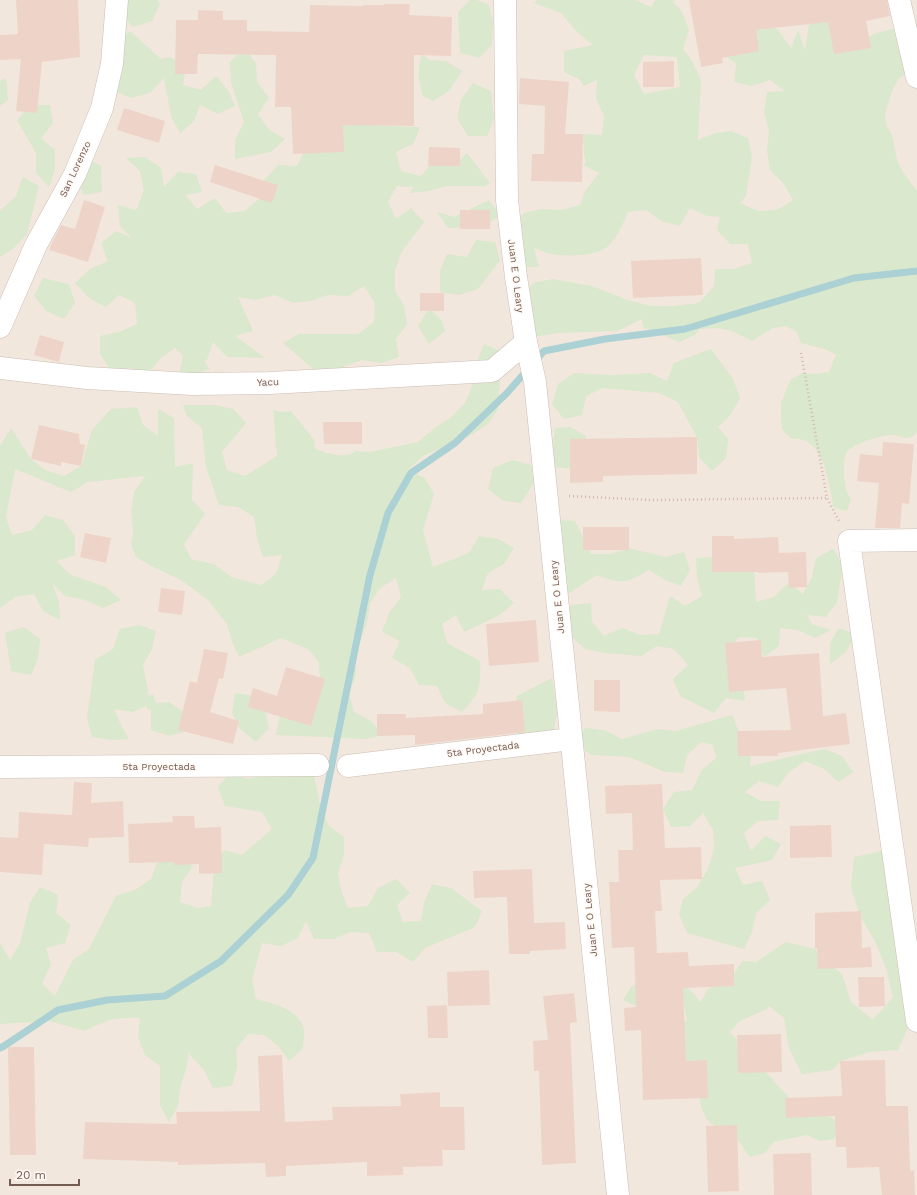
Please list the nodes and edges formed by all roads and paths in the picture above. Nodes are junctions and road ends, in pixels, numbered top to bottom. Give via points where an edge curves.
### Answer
1 (117, 0) edge
2 (505, 0) edge
3 (899, 0) edge
4 (917, 77) edge
5 (0, 327) edge
6 (527, 348) junction
7 (801, 353) dead end
8 (0, 368) edge
9 (546, 495) junction
10 (827, 498) junction
11 (917, 540) edge
12 (849, 541) junction
13 (571, 739) junction
14 (318, 765) dead end
15 (348, 766) dead end
16 (0, 767) edge
17 (917, 1017) edge
18 (618, 1195) edge

1 - 5 street, San Lorenzo via 112,64 102,108 75,174 36,245
2 - 6 street, Juan E O Leary via 507,200
3 - 4 street
6 - 8 street, Yacu via 492,371 270,383 192,384 87,378
6 - 9 street, Juan E O Leary via 535,382
7 - 10 path
9 - 10 path via 650,500
9 - 13 street, Juan E O Leary
10 - 12 path
11 - 12 street
12 - 17 street
13 - 15 street, 5ta Proyectada
13 - 18 street, Juan E O Leary
14 - 16 street, 5ta Proyectada

